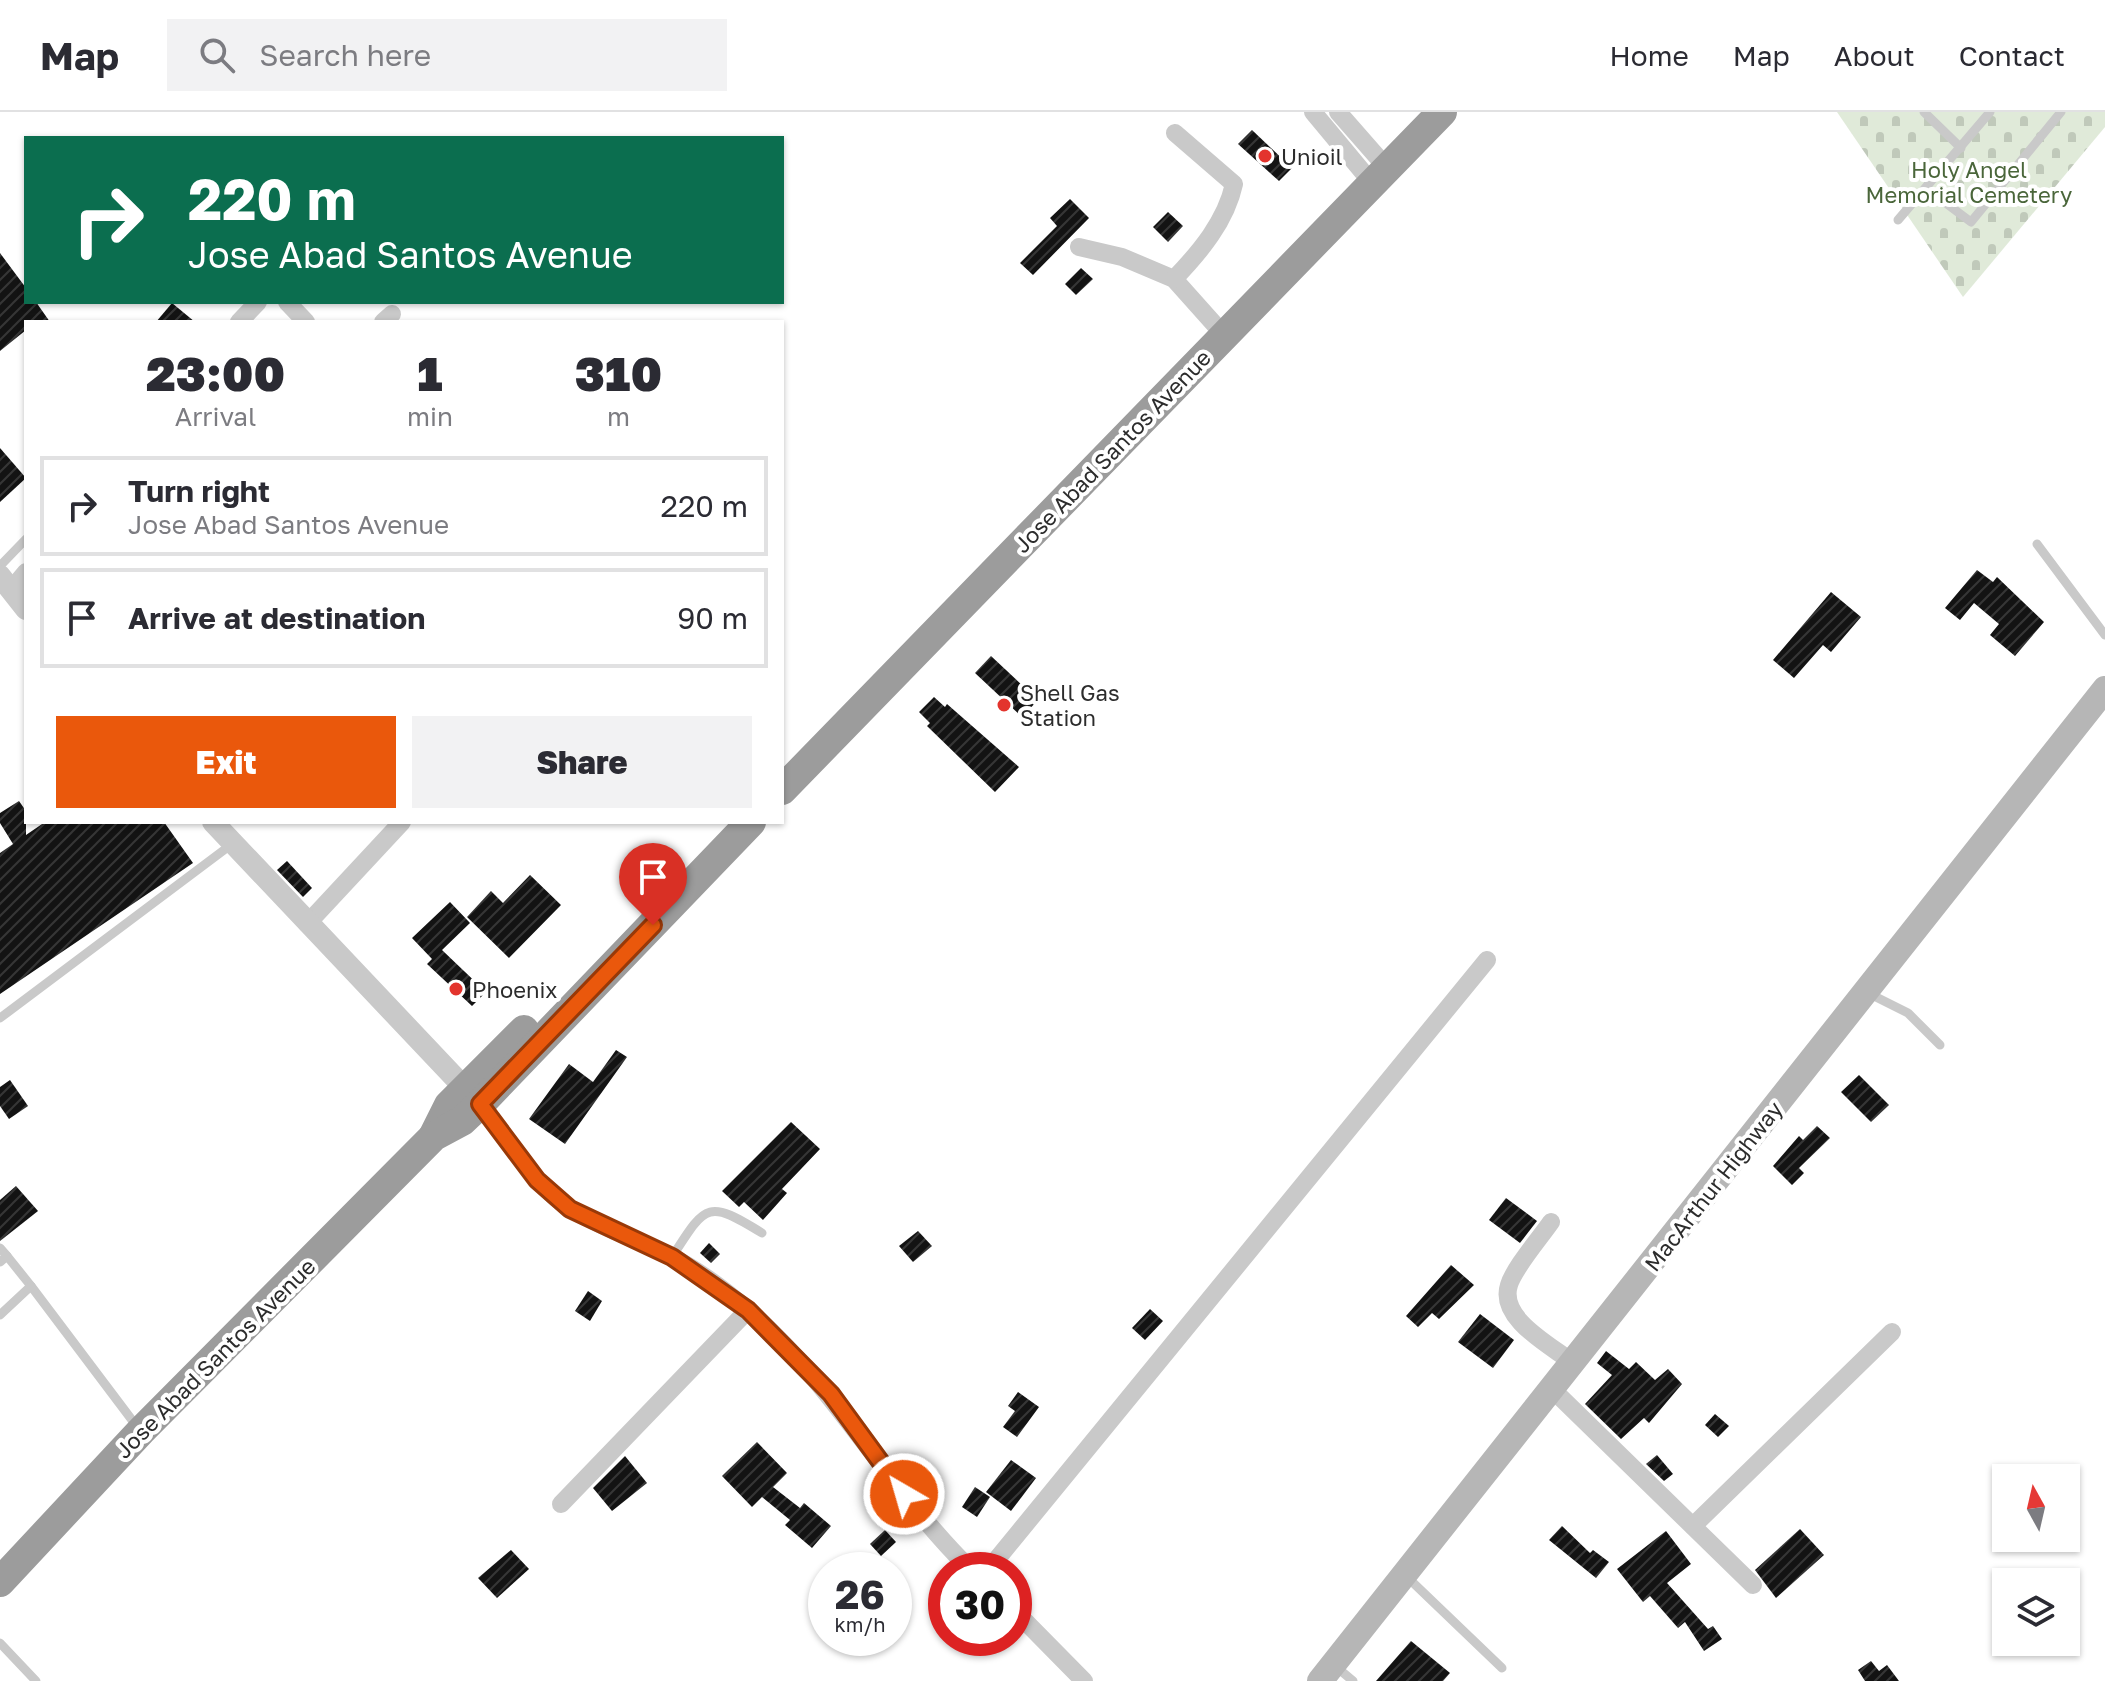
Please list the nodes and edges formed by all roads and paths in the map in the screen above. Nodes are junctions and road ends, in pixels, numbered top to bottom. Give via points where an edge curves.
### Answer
1 (1313, 112) edge
2 (1418, 112) edge
3 (1442, 112) edge
4 (1990, 112) edge
5 (2061, 112) edge
6 (1340, 114) edge
7 (1930, 114) edge
8 (1326, 127) junction
9 (1175, 133) dead end
10 (1961, 148) junction
11 (1374, 169) junction
12 (1927, 189) junction
13 (1898, 220) dead end
14 (1079, 247) dead end
15 (1174, 279) junction
16 (256, 304) edge
17 (289, 304) edge
18 (241, 320) edge
19 (304, 320) edge
20 (1218, 328) junction
21 (24, 541) edge
22 (2037, 544) dead end
23 (0, 566) edge
24 (24, 573) edge
25 (5, 583) edge
26 (24, 607) edge
27 (2105, 635) edge
28 (2105, 689) edge
29 (784, 763) edge
30 (784, 788) edge
31 (215, 824) edge
32 (400, 824) edge
33 (724, 824) edge
34 (749, 824) edge
35 (232, 844) junction
36 (307, 924) junction
37 (1487, 960) dead end
38 (1865, 991) junction
39 (0, 1018) edge
40 (1940, 1045) dead end
41 (472, 1096) junction
42 (1551, 1222) dead end
43 (762, 1233) dead end
44 (0, 1248) edge
45 (672, 1257) junction
46 (4, 1259) edge
47 (31, 1286) junction
48 (748, 1310) junction
49 (0, 1315) edge
50 (1892, 1332) dead end
51 (1573, 1363) junction
52 (1551, 1388) junction
53 (141, 1431) junction
54 (561, 1504) dead end
55 (1693, 1526) junction
56 (954, 1552) edge
57 (1003, 1552) edge
58 (1405, 1575) junction
59 (0, 1582) edge
60 (1753, 1585) dead end
61 (1032, 1628) edge
62 (0, 1643) edge
63 (1502, 1668) dead end
64 (1326, 1672) edge
65 (36, 1681) edge
66 (1084, 1681) edge
67 (1353, 1681) edge

1 - 8 street
2 - 11 highway, Jose Abad Santos Avenue
3 - 11 highway, Jose Abad Santos Avenue
4 - 10 lane
5 - 12 lane via 1971,222
6 - 8 street
6 - 11 street
7 - 10 lane
8 - 11 street
9 - 15 street via 1234,184 1229,207
10 - 12 lane
11 - 20 highway, Jose Abad Santos Avenue
12 - 13 lane
14 - 15 street via 1122,257
15 - 20 street
16 - 18 street
17 - 19 street
20 - 29 highway, Jose Abad Santos Avenue
20 - 30 highway, Jose Abad Santos Avenue
21 - 23 lane
22 - 27 lane
24 - 25 street
25 - 26 street
28 - 38 main road, MacArthur Highway
31 - 35 street
32 - 36 street
33 - 41 highway, Jose Abad Santos Avenue
34 - 41 highway, Jose Abad Santos Avenue
35 - 36 street
35 - 39 lane
36 - 41 street
37 - 57 street
38 - 40 lane via 1908,1013
38 - 51 main road, MacArthur Highway
41 - 45 street via 537,1180 570,1209
41 - 53 highway, Jose Abad Santos Avenue via 449,1105 434,1136
42 - 51 street via 1508,1285 1510,1302 1516,1318
43 - 45 lane via 726,1210 711,1211 697,1218
44 - 46 lane
45 - 48 street
46 - 47 lane
47 - 49 lane
47 - 53 lane
48 - 54 street
48 - 56 street via 831,1394 917,1513
50 - 55 street
51 - 52 main road, MacArthur Highway
52 - 55 street
52 - 58 main road, MacArthur Highway
53 - 59 highway, Jose Abad Santos Avenue
55 - 60 street
58 - 63 lane
58 - 64 main road, MacArthur Highway
61 - 66 street
62 - 65 lane
64 - 67 lane

